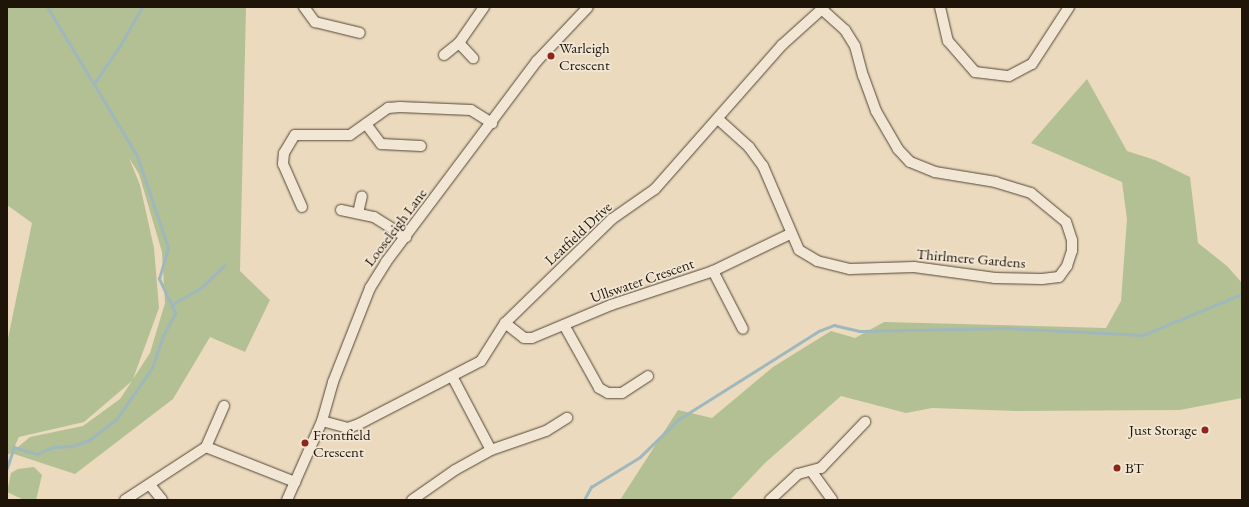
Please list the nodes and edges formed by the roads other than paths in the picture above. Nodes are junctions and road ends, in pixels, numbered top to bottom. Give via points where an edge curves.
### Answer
1 (304, 7) edge
2 (484, 7) edge
3 (588, 7) edge
4 (940, 7) edge
5 (1069, 7) edge
6 (823, 8) edge
7 (360, 33) dead end
8 (459, 44) junction
9 (444, 55) dead end
10 (473, 58) dead end
11 (718, 119) junction
12 (492, 123) junction
13 (366, 124) junction
14 (421, 146) dead end
15 (362, 196) dead end
16 (302, 207) dead end
17 (341, 210) dead end
18 (358, 213) junction
19 (790, 234) junction
20 (406, 237) junction
21 (713, 271) junction
22 (505, 323) junction
23 (564, 325) junction
24 (743, 329) dead end
25 (648, 376) dead end
26 (453, 378) junction
27 (224, 406) dead end
28 (567, 418) dead end
29 (322, 421) junction
30 (865, 422) dead end
31 (206, 447) junction
32 (492, 450) junction
33 (812, 472) junction
34 (295, 482) junction
35 (150, 485) junction
36 (125, 500) edge
37 (162, 500) edge
38 (287, 500) edge
39 (412, 500) edge
40 (770, 500) edge
41 (832, 500) edge

1 - 7 street via 315,22
2 - 8 street
3 - 12 street, Looseleigh Lane via 537,61
4 - 5 street via 948,41 975,72 1009,76 1032,64
6 - 11 street, Leatfield Drive via 782,45
6 - 19 street, Thirlmere Gardens via 855,46 862,76 876,110 898,149 910,162 935,172 996,182 1031,193 1066,222 1072,240 1072,251 1067,266 1059,277 995,278 914,267 850,269 817,261 799,250
8 - 9 street
8 - 10 street
11 - 19 street, Thirlmere Gardens via 749,147 763,166
11 - 22 street, Leatfield Drive via 690,146 655,188 612,219
12 - 13 street via 471,110 400,107 388,108
12 - 20 street, Looseleigh Lane
13 - 14 street via 381,144
13 - 16 street via 345,136 296,135 284,153 283,164 293,200
15 - 18 street
17 - 18 street
18 - 20 street via 374,218
19 - 21 street, Ullswater Crescent
20 - 29 street, Looseleigh Lane via 370,288 333,382
21 - 23 street, Ullswater Crescent via 611,305
21 - 24 street
22 - 23 street, Ullswater Crescent via 524,338 532,338
22 - 26 street, Leatfield Drive via 481,361
23 - 25 street via 599,388 608,393 622,392
26 - 29 street, Leatfield Drive via 348,428
26 - 32 street
27 - 31 street
28 - 32 street via 546,431
29 - 34 street, Looseleigh Lane
30 - 33 street via 821,468
31 - 34 street
31 - 35 street
32 - 39 street via 455,470
33 - 40 street via 798,474
33 - 41 street
34 - 38 street, Looseleigh Lane
35 - 36 street
35 - 37 street

